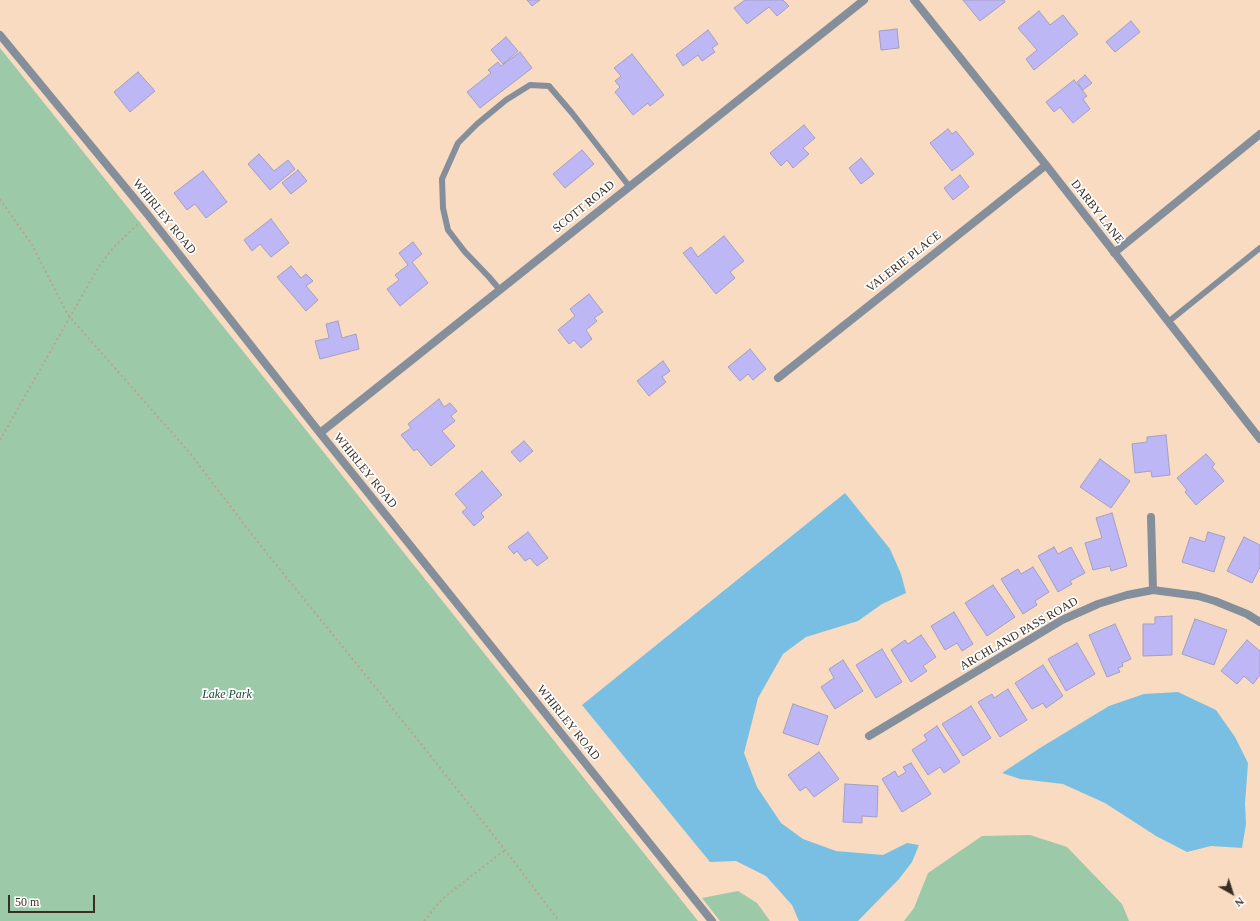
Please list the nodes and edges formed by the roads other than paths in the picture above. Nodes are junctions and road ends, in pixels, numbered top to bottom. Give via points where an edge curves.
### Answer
1 (864, 0) edge
2 (914, 0) edge
3 (0, 35) edge
4 (1260, 134) edge
5 (1046, 165) junction
6 (629, 186) junction
7 (1260, 248) edge
8 (1114, 253) junction
9 (500, 290) junction
10 (1168, 322) junction
11 (778, 378) dead end
12 (320, 433) junction
13 (1260, 439) edge
14 (1151, 517) dead end
15 (1153, 590) junction
16 (1260, 622) edge
17 (869, 736) dead end
18 (712, 921) edge

1 - 6 street, SCOTT ROAD
2 - 5 street, DARBY LANE
3 - 12 street, WHIRLEY ROAD via 148,215
4 - 8 street
5 - 8 street, DARBY LANE
5 - 11 street, VALERIE PLACE
6 - 9 street, SCOTT ROAD
6 - 9 lane via 549,86 530,85 506,100 458,143 442,179 442,208 448,230
7 - 10 lane
8 - 10 street, DARBY LANE
9 - 12 street, SCOTT ROAD
10 - 13 street, DARBY LANE
12 - 18 street, WHIRLEY ROAD
14 - 15 street
15 - 16 street, ARCHLAND PASS ROAD via 1215,601
15 - 17 street, ARCHLAND PASS ROAD via 1098,604 1062,620

